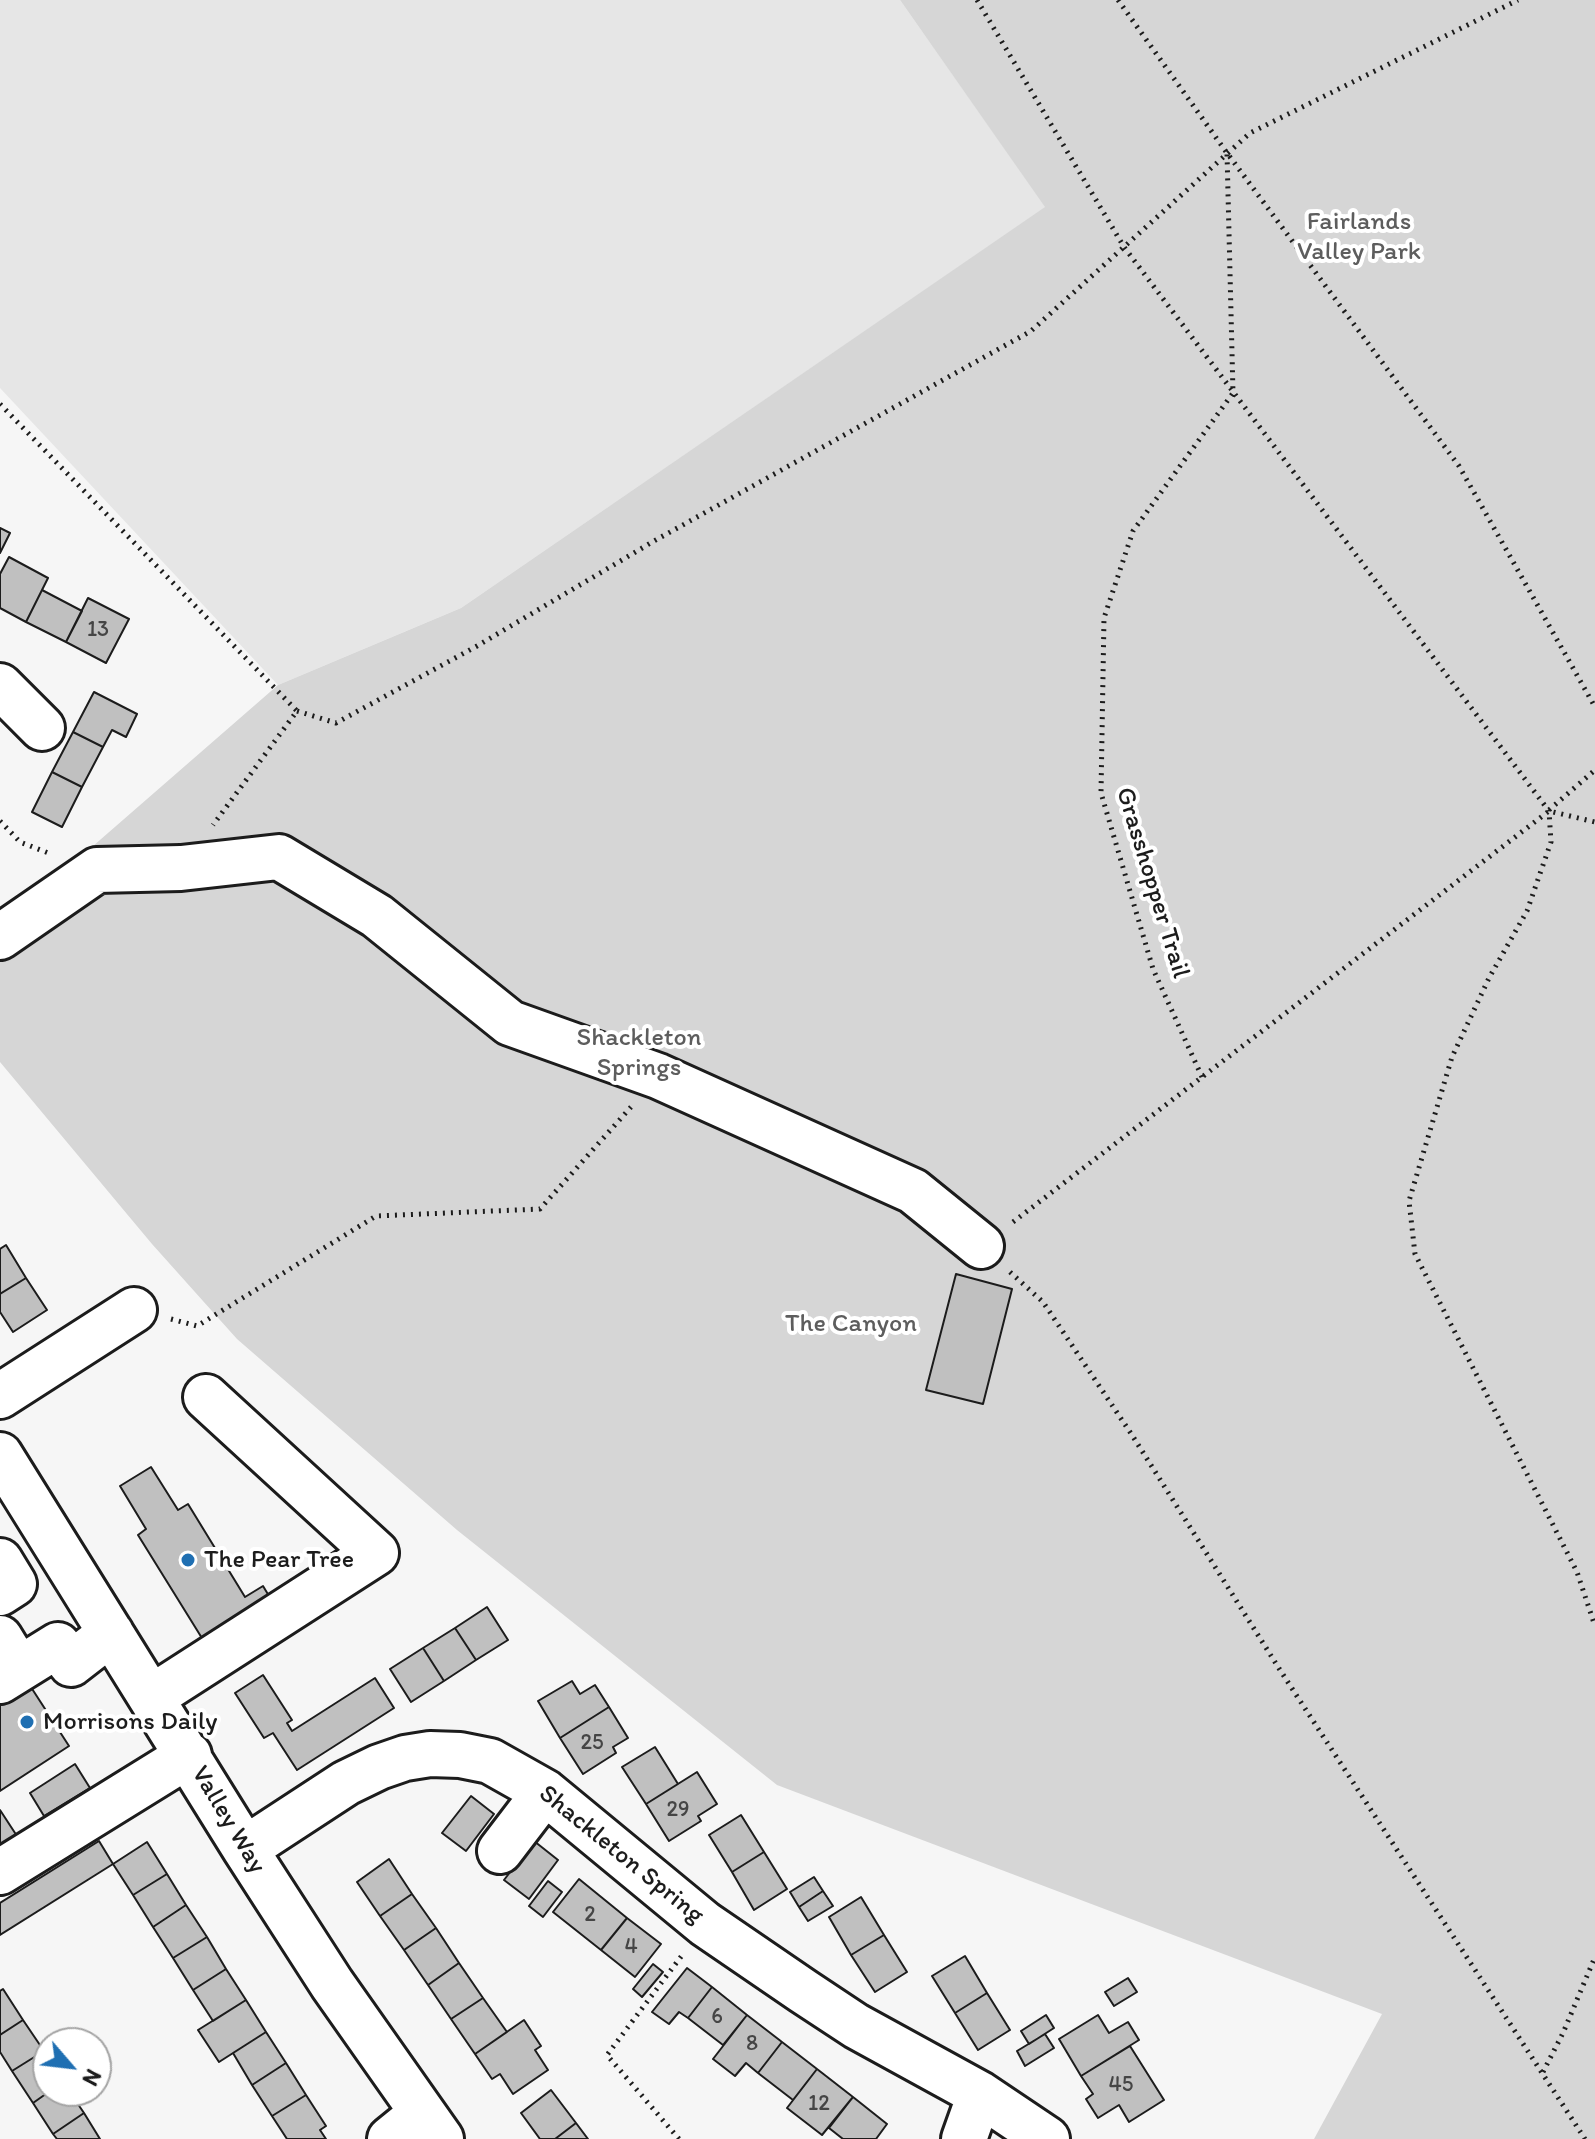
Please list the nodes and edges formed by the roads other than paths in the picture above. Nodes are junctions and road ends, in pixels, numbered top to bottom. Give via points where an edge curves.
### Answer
1 (3, 694) edge
2 (42, 728) dead end
3 (0, 937) edge
4 (981, 1246) road end
5 (134, 1310) road end
6 (0, 1396) edge
7 (206, 1397) dead end
8 (0, 1455) edge
9 (12, 1504) edge
10 (0, 1561) edge
11 (0, 1593) edge
12 (111, 1633) junction
13 (6, 1663) edge
14 (152, 1697) junction
15 (189, 1755) junction
16 (545, 1792) junction
17 (245, 1849) junction
18 (500, 1851) dead end
19 (0, 1872) edge
20 (980, 2094) junction
21 (418, 2130) edge
22 (964, 2139) edge
23 (1047, 2139) edge

1 - 2 street
3 - 4 street via 97,870 279,857 377,916 510,1023 658,1076 913,1191
5 - 6 street
7 - 14 street via 376,1553
8 - 9 street, Valley Way
9 - 12 street, Valley Way
10 - 11 street via 14,1584
12 - 13 street via 71,1664 58,1645
12 - 14 street, Valley Way
14 - 15 street, Valley Way
15 - 17 street, Valley Way
15 - 19 street
16 - 17 street, Shackleton Spring via 490,1761 460,1755 405,1758 346,1783
16 - 18 street
16 - 20 street, Shackleton Spring via 705,1924 856,2026
17 - 21 street, Valley Way
20 - 22 street
20 - 23 street, Shackleton Spring

